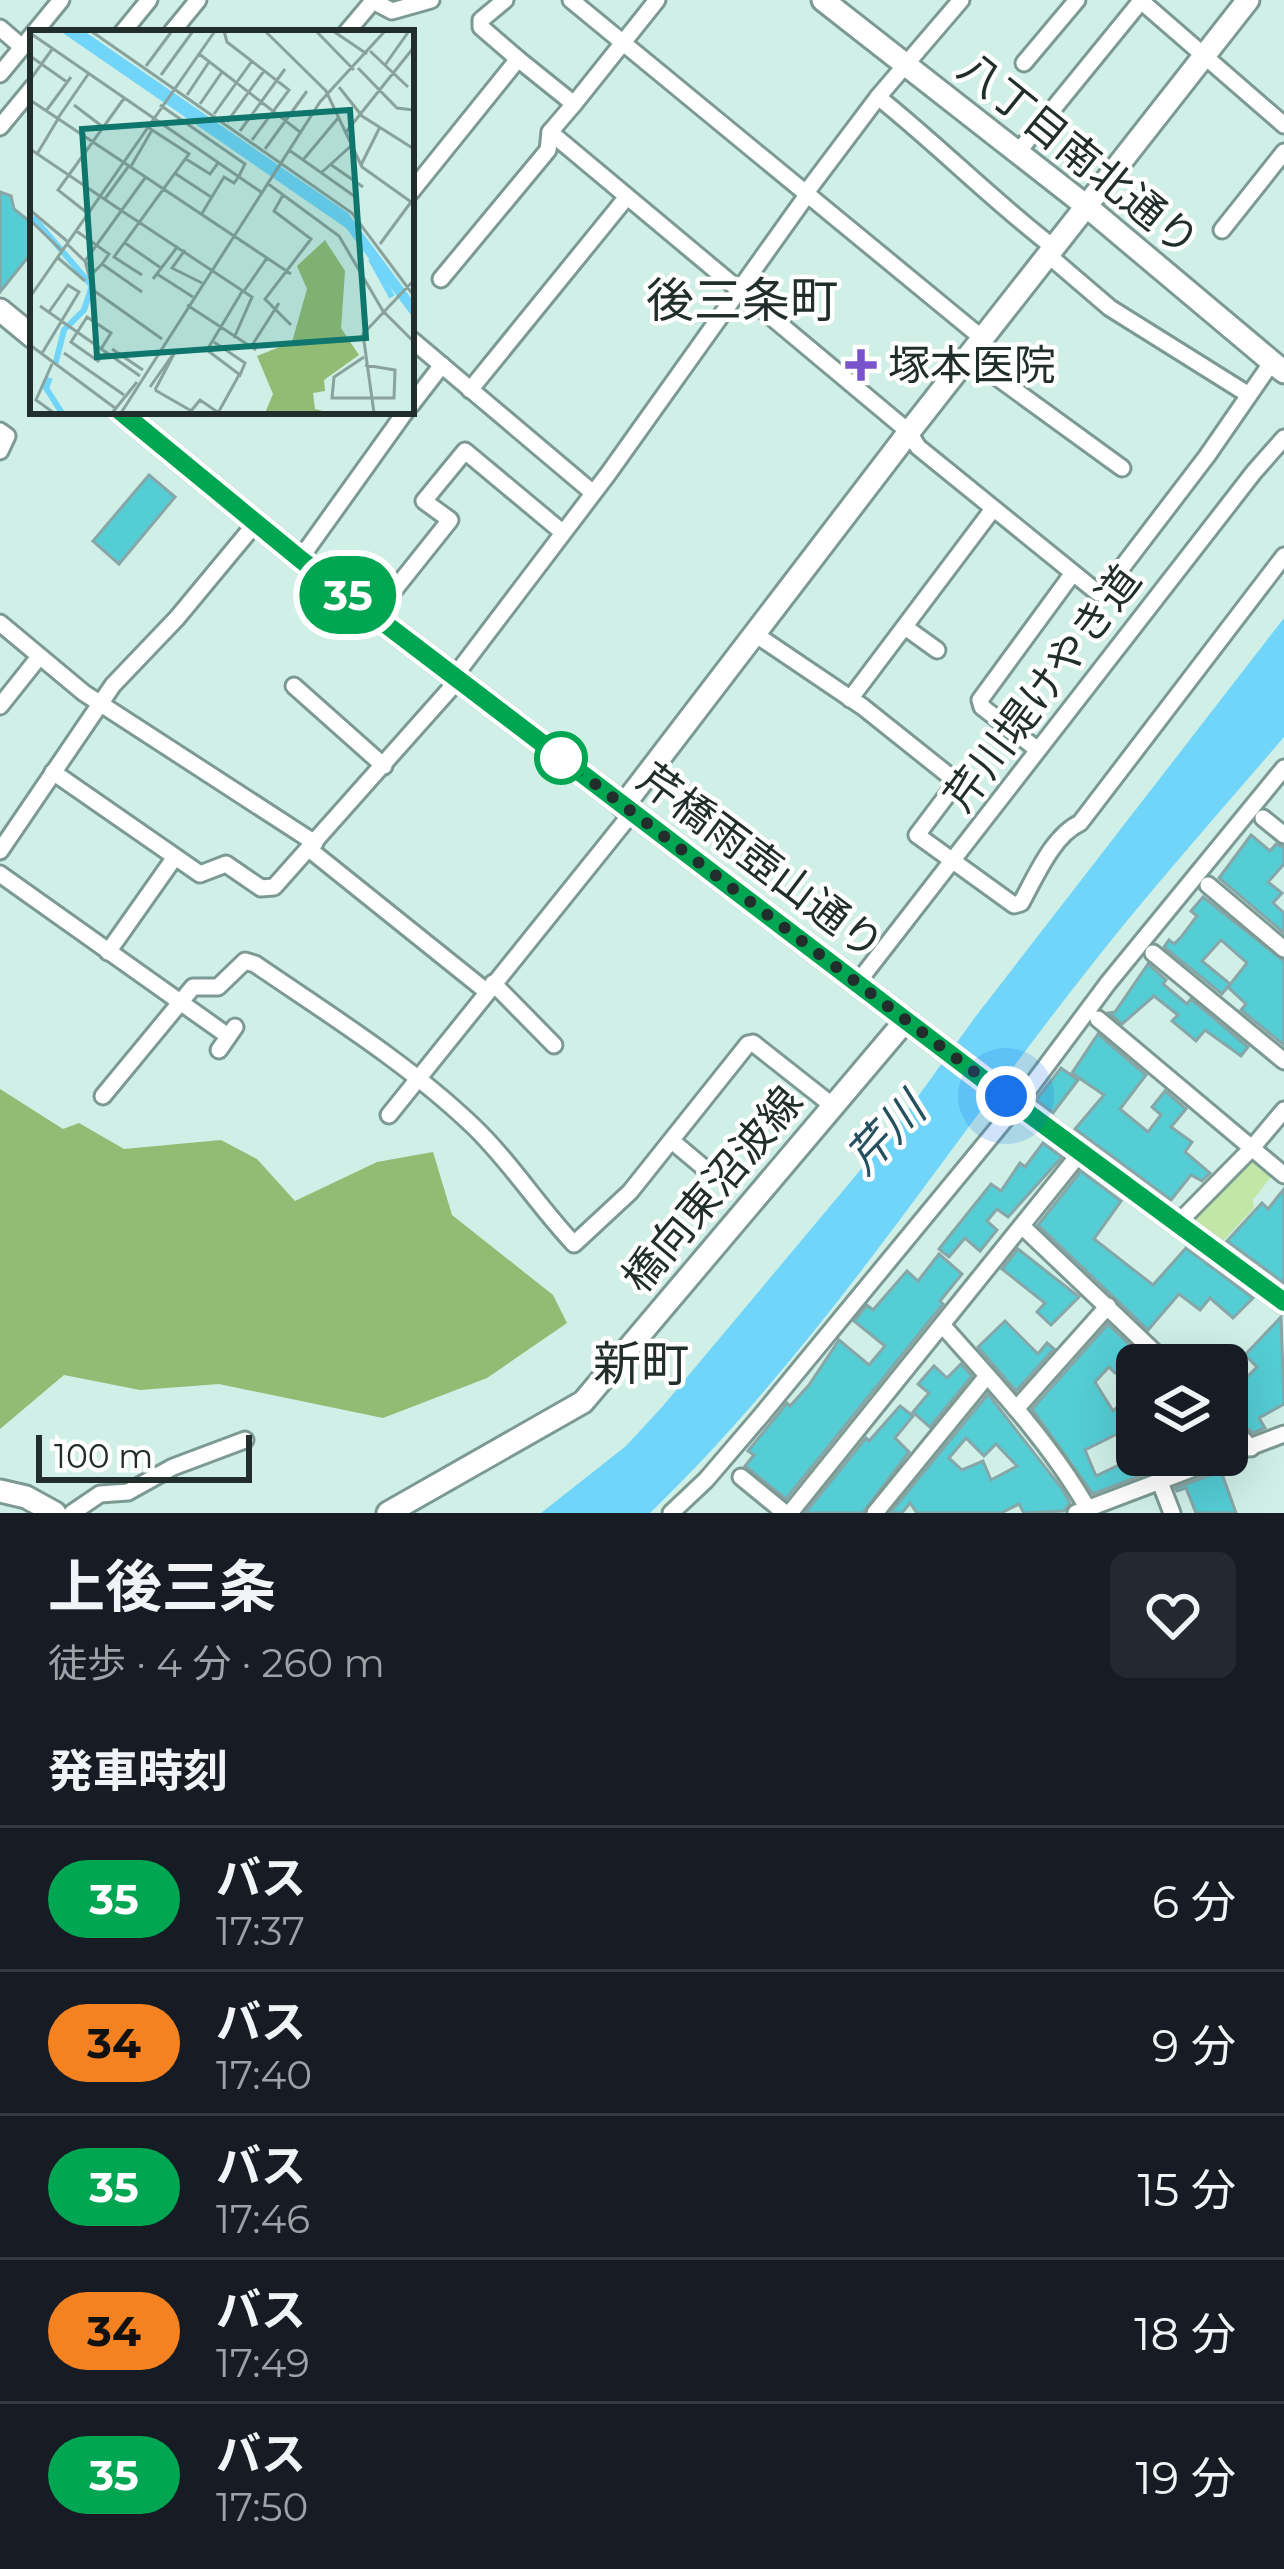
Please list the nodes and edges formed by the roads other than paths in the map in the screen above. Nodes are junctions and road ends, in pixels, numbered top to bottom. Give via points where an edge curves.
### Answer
1 (61, 0) edge
2 (149, 0) edge
3 (198, 0) edge
4 (431, 0) edge
5 (505, 0) edge
6 (571, 0) edge
7 (657, 0) edge
8 (823, 0) edge
9 (961, 0) edge
10 (1077, 0) edge
11 (1141, 0) edge
12 (1248, 0) edge
13 (0, 28) edge
14 (39, 30) edge
15 (124, 30) edge
16 (173, 30) edge
17 (349, 30) edge
18 (30, 33) edge
19 (30, 41) edge
20 (622, 43) junction
21 (1204, 54) junction
22 (518, 59) junction
23 (1024, 63) dead end
24 (906, 65) junction
25 (0, 74) edge
26 (30, 91) edge
27 (878, 97) junction
28 (574, 104) junction
29 (1284, 124) edge
30 (0, 128) edge
31 (550, 132) junction
32 (1018, 152) junction
33 (1284, 152) edge
34 (414, 188) edge
35 (806, 195) junction
36 (626, 198) junction
37 (1085, 206) junction
38 (1222, 230) dead end
39 (1050, 251) junction
40 (441, 279) dead end
41 (741, 292) junction
42 (0, 310) edge
43 (30, 335) edge
44 (414, 342) edge
45 (975, 347) junction
46 (442, 365) junction
47 (1278, 367) edge
48 (470, 390) junction
49 (1249, 394) junction
50 (414, 401) edge
51 (124, 414) edge
52 (405, 414) edge
53 (0, 430) edge
54 (909, 432) junction
55 (1284, 438) edge
56 (0, 451) edge
57 (1122, 469) dead end
58 (592, 492) junction
59 (993, 509) junction
60 (255, 524) junction
61 (561, 531) junction
62 (1284, 556) edge
63 (300, 559) junction
64 (1073, 573) junction
65 (374, 614) junction
66 (0, 623) edge
67 (905, 627) junction
68 (755, 634) junction
69 (937, 650) dead end
70 (39, 657) junction
71 (459, 680) junction
72 (294, 686) dead end
73 (850, 699) junction
74 (101, 702) junction
75 (0, 706) edge
76 (1038, 750) junction
77 (384, 766) junction
78 (1284, 768) edge
79 (53, 772) junction
80 (623, 806) junction
81 (1263, 818) dead end
82 (1284, 835) edge
83 (312, 846) junction
84 (0, 851) edge
85 (175, 857) junction
86 (955, 862) junction
87 (0, 874) edge
88 (1208, 885) dead end
89 (1284, 949) edge
90 (108, 952) junction
91 (1153, 953) dead end
92 (858, 982) junction
93 (490, 987) junction
94 (181, 1001) junction
95 (1098, 1019) dead end
96 (907, 1020) junction
97 (228, 1037) dead end
98 (554, 1045) dead end
99 (1284, 1061) edge
100 (417, 1079) junction
101 (103, 1096) dead end
102 (1012, 1100) junction
103 (833, 1106) junction
104 (1284, 1110) edge
105 (389, 1115) dead end
106 (672, 1141) junction
107 (1252, 1148) junction
108 (1081, 1152) junction
109 (710, 1172) dead end
110 (1284, 1175) edge
111 (1178, 1222) junction
112 (1023, 1227) junction
113 (1284, 1302) edge
114 (1108, 1306) junction
115 (943, 1325) junction
116 (1147, 1344) edge
117 (987, 1376) junction
118 (1016, 1409) junction
119 (1284, 1434) edge
120 (244, 1440) dead end
121 (1248, 1445) edge
122 (1251, 1448) junction
123 (741, 1478) dead end
124 (1160, 1482) junction
125 (0, 1491) edge
126 (1082, 1511) edge
127 (55, 1513) edge
128 (73, 1513) edge
129 (388, 1513) edge
130 (671, 1513) edge
131 (788, 1513) edge
132 (875, 1513) edge
133 (1172, 1513) edge

1 - 14 street
2 - 15 street
3 - 16 street
4 - 17 street via 392,11 373,1
5 - 22 street via 481,27
6 - 20 street
7 - 20 street
8 - 24 main road, 八丁目南北通り
9 - 24 street
10 - 23 street
11 - 21 street
11 - 32 street
12 - 21 main road
13 - 18 street
19 - 25 street
20 - 28 street
20 - 35 street
21 - 29 street
21 - 37 main road
22 - 28 street
22 - 34 street
24 - 27 street
24 - 32 main road, 八丁目南北通り
26 - 30 street
27 - 35 street
27 - 39 street
28 - 31 street
31 - 36 street
31 - 40 street via 548,150
32 - 37 main road, 八丁目南北通り
33 - 38 street
35 - 41 street
35 - 45 street
36 - 41 street
36 - 48 street
37 - 39 main road
37 - 47 main road, 八丁目南北通り
39 - 45 main road
39 - 49 street via 1110,308
41 - 54 street
41 - 58 street
42 - 43 main road
44 - 46 street
45 - 54 main road
45 - 57 street
46 - 48 street
46 - 50 street
47 - 49 street
48 - 58 street
49 - 64 street via 1104,591
51 - 60 main road, 芹橋雨壺山通り
52 - 63 street
53 - 56 street via 7,443
54 - 59 street
54 - 68 main road
55 - 76 street, 芹川堤けやき道
58 - 61 street
59 - 64 street
59 - 67 street
60 - 63 main road, 芹橋雨壺山通り
60 - 74 street
61 - 65 street via 465,451 424,501 450,520
61 - 71 street
62 - 86 street via 1071,826 1021,903
63 - 65 main road, 芹橋雨壺山通り
64 - 76 street via 980,700
65 - 71 main road, 芹橋雨壺山通り
66 - 70 street
67 - 69 street
67 - 73 street
68 - 73 street
68 - 80 main road
70 - 74 street
70 - 75 street
71 - 77 street
71 - 80 main road, 芹橋雨壺山通り
72 - 77 street
73 - 86 street via 957,782 917,835
74 - 79 street
74 - 83 street
76 - 86 street, 芹川堤けやき道
77 - 83 street
78 - 102 street
79 - 84 street
79 - 85 street
80 - 92 main road, 芹橋雨壺山通り
80 - 93 street via 627,820
81 - 82 street
83 - 85 street via 267,890 226,864 200,874
83 - 93 street
85 - 90 street
86 - 92 street, 芹川堤けやき道
87 - 90 street
88 - 89 street
90 - 94 street
91 - 99 street
92 - 96 main road, 芹橋雨壺山通り
93 - 98 street
93 - 100 street
94 - 97 street
94 - 100 street via 193,987 218,987 245,961 255,964
94 - 101 street
95 - 107 street
96 - 102 main road, 芹橋雨壺山通り
96 - 103 main road, 橋向東沼波線
100 - 105 street
100 - 106 street via 470,1123 574,1244
102 - 108 main road, 芹橋雨壺山通り
102 - 130 street via 748,1432
103 - 106 street via 748,1044
103 - 129 main road, 橋向東沼波線 via 583,1402
104 - 107 street
106 - 109 street
107 - 110 street
107 - 111 street
108 - 111 main road, 芹橋雨壺山通り
108 - 112 street
111 - 113 main road, 芹橋雨壺山通り
112 - 114 street
112 - 115 street
114 - 116 street
114 - 118 street
115 - 117 street
115 - 131 street
117 - 118 street
117 - 132 street
118 - 126 street via 1070,1478
119 - 122 street
120 - 128 street via 128,1492 100,1494
121 - 122 street
122 - 124 street
123 - 131 street
124 - 126 street
124 - 133 street
125 - 127 main road

